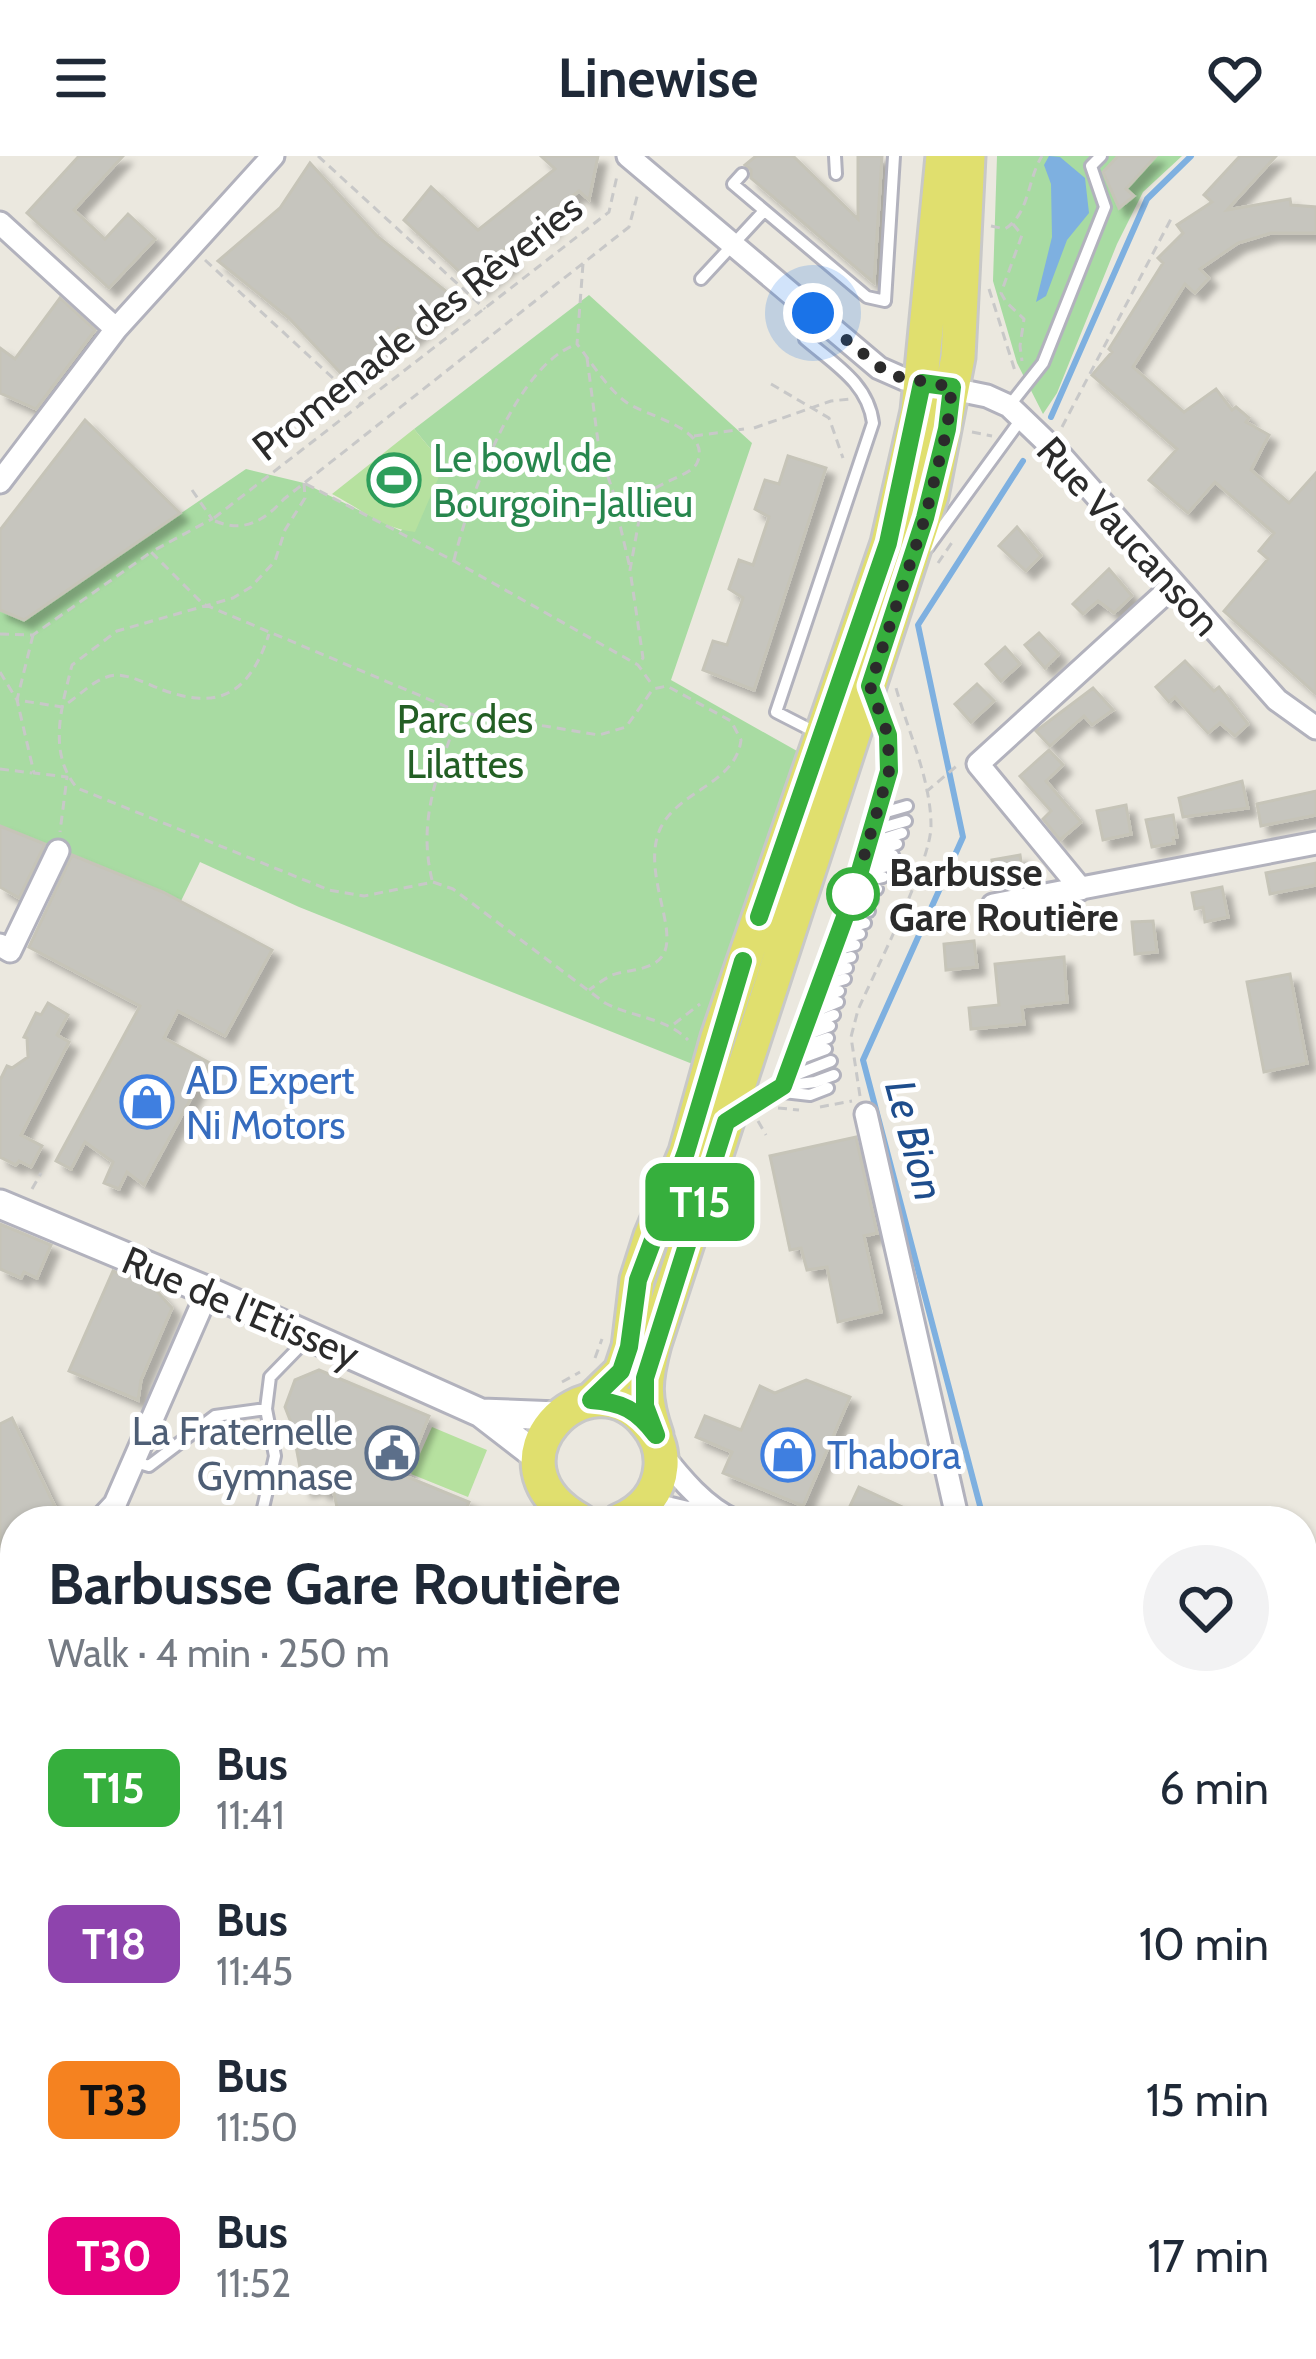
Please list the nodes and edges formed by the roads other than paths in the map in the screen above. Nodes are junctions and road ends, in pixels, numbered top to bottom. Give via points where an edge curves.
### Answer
1 (273, 156) edge
2 (836, 156) edge
3 (894, 156) edge
4 (943, 156) edge
5 (968, 156) edge
6 (1100, 156) edge
7 (630, 163) edge
8 (836, 173) dead end
9 (742, 174) dead end
10 (764, 211) junction
11 (0, 223) edge
12 (732, 245) junction
13 (701, 279) dead end
14 (813, 313) junction
15 (116, 329) junction
16 (937, 385) junction
17 (1015, 412) junction
18 (0, 482) edge
19 (909, 567) junction
20 (1174, 585) junction
21 (881, 680) junction
22 (1316, 728) edge
23 (823, 736) junction
24 (907, 806) dead end
25 (876, 815) junction
26 (1316, 843) edge
27 (58, 851) road end
28 (1081, 889) junction
29 (993, 905) dead end
30 (847, 907) junction
31 (860, 946) junction
32 (3, 955) edge
33 (814, 1001) junction
34 (800, 1038) junction
35 (781, 1085) junction
36 (828, 1088) dead end
37 (866, 1114) road end
38 (726, 1122) junction
39 (0, 1204) edge
40 (208, 1291) junction
41 (310, 1336) junction
42 (591, 1400) junction
43 (558, 1401) junction
44 (266, 1409) junction
45 (481, 1413) junction
46 (658, 1443) junction
47 (538, 1457) junction
48 (132, 1461) junction
49 (113, 1506) edge
50 (263, 1506) edge
51 (557, 1506) edge
52 (638, 1506) edge
53 (713, 1506) edge
54 (955, 1506) edge

1 - 15 street
2 - 8 lane
3 - 10 lane via 885,301 867,297
4 - 16 main road
5 - 16 main road via 958,357
6 - 17 lane via 1091,166 1106,207
7 - 12 street, Rue Vaucanson
9 - 10 lane via 733,184
10 - 12 lane
11 - 15 street
12 - 13 lane
12 - 14 street, Rue Vaucanson
14 - 16 street, Rue Vaucanson via 879,368
14 - 23 lane via 805,339 861,388 873,423 776,712
15 - 18 street
16 - 17 street, Rue Vaucanson
16 - 19 main road via 947,429
16 - 23 main road
17 - 19 lane via 944,529
17 - 20 street, Rue Vaucanson
19 - 21 main road
20 - 22 street, Rue Vaucanson via 1277,700
20 - 28 street via 978,764
21 - 25 lane via 889,771
21 - 38 main road
23 - 42 main road via 651,1236 621,1371
24 - 25 lane
25 - 30 lane
26 - 28 street
27 - 32 street
28 - 29 street
30 - 31 lane
30 - 31 lane
30 - 31 lane
30 - 31 lane
30 - 31 lane
30 - 31 lane
30 - 31 lane
30 - 31 lane
30 - 33 lane
31 - 33 lane
31 - 34 lane
31 - 34 lane
31 - 34 lane
31 - 35 lane
33 - 34 lane
34 - 35 lane
35 - 36 lane via 810,1095
35 - 38 lane
37 - 54 street
38 - 46 main road via 645,1378
39 - 40 street, Rue de l'Etissey
40 - 41 street, Rue de l'Etissey
40 - 48 street
41 - 44 lane via 274,1369
41 - 45 street, Rue de l'Etissey
42 - 43 main road via 570,1407
42 - 46 main road via 640,1414
43 - 45 street, Rue de l'Etissey
43 - 47 main road
44 - 48 lane via 215,1416 148,1466
44 - 50 lane via 275,1456
45 - 47 street, Rue de l'Etissey
46 - 52 main road via 659,1482
46 - 53 street via 677,1475
47 - 51 main road via 540,1481
48 - 49 street

